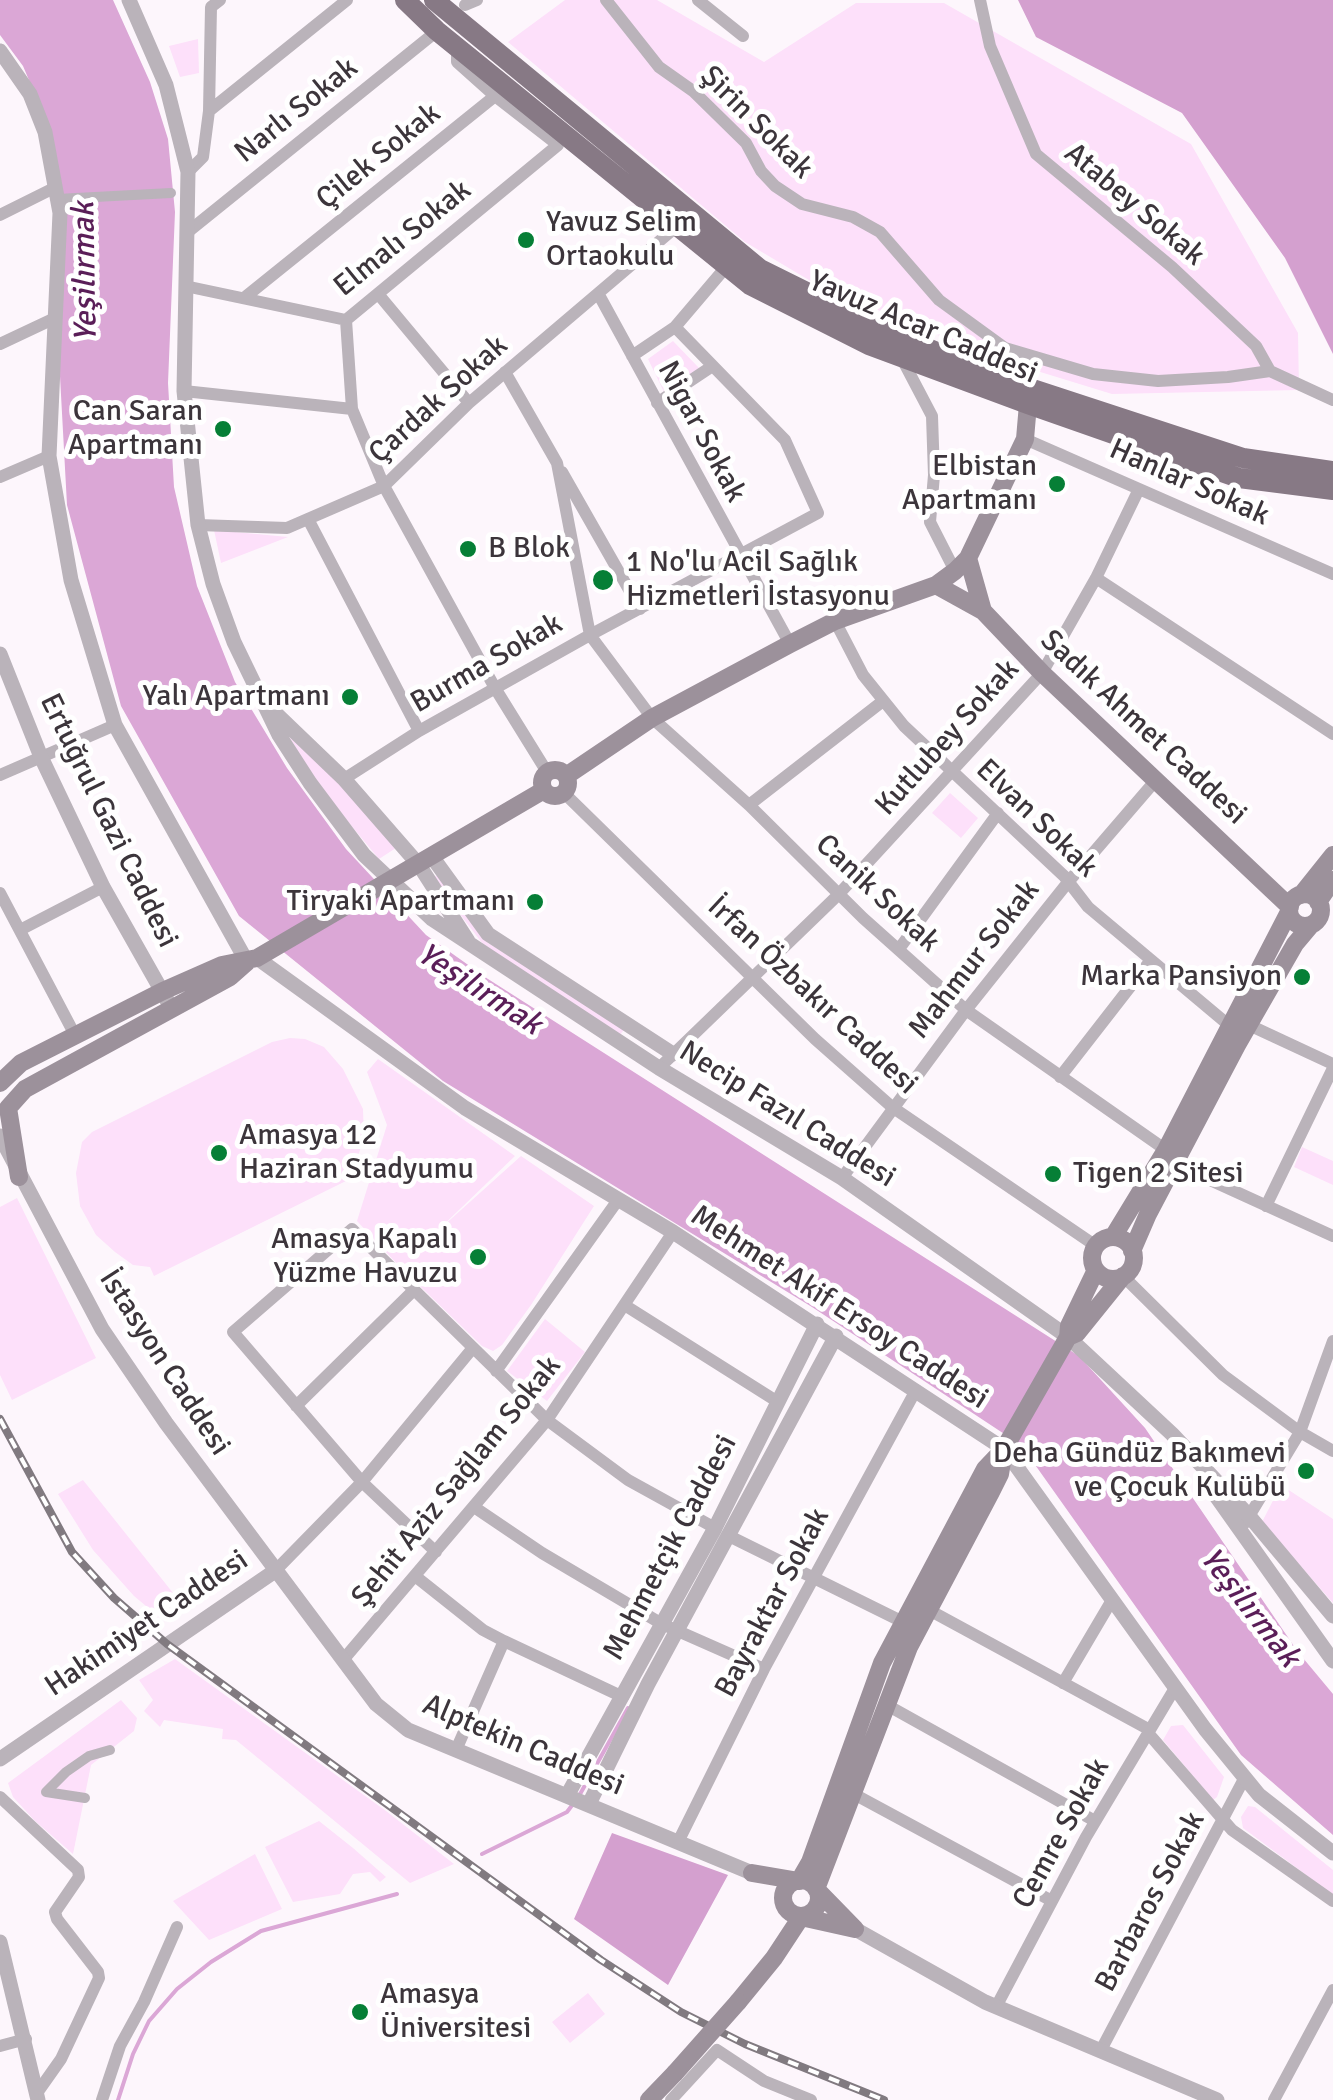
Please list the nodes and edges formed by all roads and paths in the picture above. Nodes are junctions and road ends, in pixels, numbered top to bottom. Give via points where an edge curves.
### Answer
1 (129, 0) edge
2 (220, 0) edge
3 (347, 0) edge
4 (405, 0) edge
5 (434, 0) edge
6 (606, 0) edge
7 (698, 0) edge
8 (980, 0) edge
9 (436, 31) junction
10 (743, 36) dead end
11 (457, 47) junction
12 (3, 59) edge
13 (495, 96) junction
14 (209, 111) junction
15 (188, 172) junction
16 (171, 192) dead end
17 (57, 193) junction
18 (0, 215) edge
19 (676, 226) junction
20 (189, 231) junction
21 (726, 266) junction
22 (185, 286) junction
23 (378, 295) junction
24 (599, 295) junction
25 (244, 298) junction
26 (53, 319) junction
27 (346, 320) junction
28 (675, 327) junction
29 (0, 344) edge
30 (1004, 348) junction
31 (632, 356) junction
32 (901, 357) junction
33 (712, 367) junction
34 (1270, 371) junction
35 (506, 372) junction
36 (999, 378) junction
37 (184, 391) junction
38 (1333, 400) edge
39 (657, 403) junction
40 (469, 404) junction
41 (1028, 404) junction
42 (352, 410) junction
43 (1025, 438) junction
44 (49, 456) junction
45 (557, 463) junction
46 (1333, 470) edge
47 (0, 476) edge
48 (384, 486) junction
49 (1140, 489) junction
50 (1333, 490) edge
51 (308, 519) junction
52 (198, 525) junction
53 (740, 557) junction
54 (962, 565) junction
55 (1333, 574) edge
56 (1096, 578) junction
57 (936, 585) junction
58 (640, 609) junction
59 (983, 611) junction
60 (835, 621) junction
61 (590, 635) junction
62 (790, 644) junction
63 (0, 654) edge
64 (1042, 673) junction
65 (496, 688) junction
66 (882, 701) junction
67 (263, 702) junction
68 (652, 718) junction
69 (115, 725) junction
70 (419, 731) junction
71 (1333, 734) edge
72 (41, 757) junction
73 (953, 773) junction
74 (0, 774) edge
75 (344, 780) junction
76 (1156, 780) junction
77 (555, 783) junction
78 (749, 805) junction
79 (998, 813) junction
80 (1333, 855) edge
81 (426, 861) junction
82 (1333, 880) edge
83 (1069, 881) junction
84 (386, 883) junction
85 (103, 887) junction
86 (0, 893) edge
87 (838, 894) junction
88 (1308, 910) edge
89 (20, 930) junction
90 (472, 948) junction
91 (899, 949) junction
92 (256, 958) junction
93 (1151, 960) junction
94 (751, 976) junction
95 (162, 991) junction
96 (172, 1010) junction
97 (966, 1010) junction
98 (1240, 1026) junction
99 (76, 1037) junction
100 (673, 1054) junction
101 (1333, 1066) edge
102 (659, 1068) junction
103 (1060, 1077) junction
104 (0, 1082) edge
105 (892, 1107) junction
106 (0, 1136) edge
107 (1170, 1157) junction
108 (19, 1177) junction
109 (842, 1178) junction
110 (618, 1200) junction
111 (1266, 1206) junction
112 (673, 1232) junction
113 (1333, 1236) edge
114 (1113, 1237) junction
115 (1096, 1246) junction
116 (1132, 1251) junction
117 (1096, 1270) junction
118 (1123, 1276) junction
119 (414, 1291) junction
120 (626, 1306) junction
121 (818, 1324) junction
122 (836, 1336) junction
123 (1066, 1340) junction
124 (1333, 1341) edge
125 (472, 1349) junction
126 (496, 1370) junction
127 (916, 1390) junction
128 (778, 1402) junction
129 (296, 1406) junction
130 (547, 1420) junction
131 (1300, 1432) junction
132 (1006, 1444) junction
133 (1333, 1451) edge
134 (362, 1482) junction
135 (474, 1507) junction
136 (1245, 1523) junction
137 (722, 1532) junction
138 (436, 1552) junction
139 (276, 1571) junction
140 (415, 1576) junction
141 (814, 1579) junction
142 (1112, 1600) junction
143 (928, 1610) junction
144 (1333, 1616) edge
145 (902, 1622) junction
146 (670, 1628) junction
147 (504, 1641) junction
148 (343, 1660) junction
149 (1333, 1661) edge
150 (764, 1669) junction
151 (1063, 1683) junction
152 (1175, 1688) junction
153 (623, 1697) junction
154 (885, 1704) junction
155 (1149, 1731) junction
156 (110, 1750) dead end
157 (456, 1750) junction
158 (0, 1758) edge
159 (1244, 1777) junction
160 (852, 1793) junction
161 (568, 1794) junction
162 (0, 1797) edge
163 (84, 1798) dead end
164 (589, 1804) junction
165 (1222, 1820) junction
166 (1096, 1821) junction
167 (678, 1842) junction
168 (1333, 1852) edge
169 (752, 1872) junction
170 (799, 1881) junction
171 (816, 1889) junction
172 (1052, 1901) junction
173 (1333, 1902) edge
174 (793, 1912) junction
175 (177, 1927) dead end
176 (855, 1929) junction
177 (1, 1951) edge
178 (1333, 1990) edge
179 (996, 2006) junction
180 (26, 2040) junction
181 (0, 2046) edge
182 (1101, 2050) junction
183 (37, 2097) edge
184 (808, 2099) edge
185 (102, 2100) edge
186 (649, 2100) edge
187 (670, 2100) edge
188 (1217, 2100) edge
189 (1274, 2100) edge

1 - 15 street, Necip Fazıl Caddesi via 166,85
2 - 14 street via 212,7
3 - 14 street
4 - 9 main road, Yavuz Acar Caddesi
5 - 36 main road, Yavuz Acar Caddesi via 760,269
6 - 30 street, Şirin Sokak via 659,67 746,143 775,186 802,204 853,216 880,232 938,300
7 - 10 street
8 - 34 street, Atabey Sokak via 990,46 1036,154 1172,268 1256,346
9 - 11 main road, Yavuz Acar Caddesi
9 - 20 street, Narlı Sokak
11 - 13 street via 457,62
11 - 19 main road, Yavuz Acar Caddesi
12 - 17 street via 30,94
13 - 23 street, Elmalı Sokak via 558,145
13 - 25 street, Çilek Sokak
14 - 15 street via 203,157
15 - 20 street, Necip Fazıl Caddesi
16 - 17 street
17 - 18 street
17 - 26 street
19 - 21 main road, Yavuz Acar Caddesi
19 - 24 street, Çardak Sokak
20 - 22 street, Necip Fazıl Caddesi
21 - 28 street
21 - 32 main road, Yavuz Acar Caddesi via 750,285
22 - 25 street, Elmalı Sokak
22 - 37 street, Necip Fazıl Caddesi
23 - 27 street, Elmalı Sokak
23 - 40 street
24 - 31 street, Nigar Sokak
24 - 35 street, Çardak Sokak
25 - 27 street, Elmalı Sokak
26 - 29 street
26 - 44 street
27 - 42 street, İrfan Özbakır Caddesi
28 - 31 street
28 - 33 street, Burma Sokak
30 - 34 street via 1093,374 1158,381
30 - 36 street
31 - 39 street, Nigar Sokak
32 - 41 main road, Yavuz Acar Caddesi
32 - 54 street via 932,416 930,522
33 - 39 street
33 - 53 street, Burma Sokak via 785,440 818,513
34 - 38 street, Atabey Sokak
35 - 40 street, Çardak Sokak
35 - 45 street
36 - 46 main road, Yavuz Acar Caddesi via 1243,458
37 - 42 street
37 - 52 street, Necip Fazıl Caddesi
39 - 53 street, Nigar Sokak
40 - 48 street, Çardak Sokak
41 - 43 main road
41 - 50 main road, Yavuz Acar Caddesi via 1239,478
42 - 48 street, İrfan Özbakır Caddesi
43 - 49 street, Hanlar Sokak
43 - 54 main road
44 - 47 street
44 - 69 street via 71,580
45 - 58 street
45 - 61 street
48 - 51 street, Çardak Sokak
48 - 65 street, İrfan Özbakır Caddesi
49 - 55 street, Hanlar Sokak
49 - 56 street, Kutlubey Sokak
51 - 52 street, Çardak Sokak via 287,528
51 - 70 street
52 - 67 street, Necip Fazıl Caddesi via 223,612
53 - 58 street, Burma Sokak
53 - 62 street, Nigar Sokak
54 - 57 main road
54 - 59 main road, Sadık Ahmet Caddesi
56 - 64 street, Kutlubey Sokak
56 - 71 street
57 - 59 main road, Sadık Ahmet Caddesi
57 - 60 main road
58 - 61 street, Burma Sokak
59 - 64 main road, Sadık Ahmet Caddesi
60 - 62 main road
60 - 66 street, Elvan Sokak
61 - 65 street, Burma Sokak
61 - 68 street, Canik Sokak
62 - 68 main road
63 - 72 street, Ertuğrul Gazi Caddesi
64 - 73 street, Kutlubey Sokak
64 - 76 main road, Sadık Ahmet Caddesi
65 - 70 street, Burma Sokak
65 - 77 street, İrfan Özbakır Caddesi
66 - 73 street, Elvan Sokak
66 - 78 street
67 - 75 street
67 - 84 street, Necip Fazıl Caddesi via 310,783
68 - 77 main road
68 - 78 street, Canik Sokak
69 - 72 street
69 - 92 street
70 - 75 street, Burma Sokak
72 - 74 street
72 - 85 street, Ertuğrul Gazi Caddesi
73 - 79 street, Elvan Sokak
73 - 87 street, Kutlubey Sokak
75 - 81 street
76 - 83 street, Mahmur Sokak
76 - 88 main road, Sadık Ahmet Caddesi via 1266,883
77 - 81 main road
77 - 94 street, İrfan Özbakır Caddesi
78 - 87 street, Canik Sokak
79 - 83 street, Elvan Sokak
79 - 91 street
80 - 88 main road
81 - 84 main road
81 - 90 street, Necip Fazıl Caddesi
81 - 100 street, Necip Fazıl Caddesi via 488,934
82 - 88 main road
83 - 93 street, Elvan Sokak via 1088,907
83 - 97 street, Mahmur Sokak
84 - 90 street, Necip Fazıl Caddesi
84 - 92 main road
85 - 89 street
85 - 95 street, Ertuğrul Gazi Caddesi
86 - 89 street
87 - 91 street, Canik Sokak
87 - 94 street, Kutlubey Sokak
88 - 98 main road
89 - 99 street
90 - 102 street, Necip Fazıl Caddesi
91 - 97 street, Canik Sokak
92 - 95 main road
92 - 96 main road
92 - 110 street, Mehmet Akif Ersoy Caddesi via 465,1108
93 - 98 street, Elvan Sokak
93 - 103 street
94 - 100 street, Kutlubey Sokak
94 - 105 street, İrfan Özbakır Caddesi
95 - 96 street, Ertuğrul Gazi Caddesi
95 - 99 main road
96 - 108 main road via 25,1089 8,1108
97 - 103 street, Canik Sokak
97 - 105 street, Mahmur Sokak
98 - 101 street, Elvan Sokak
98 - 107 main road
99 - 104 main road
100 - 102 street, Kutlubey Sokak
101 - 111 street
102 - 109 street, Necip Fazıl Caddesi
103 - 107 street, Canik Sokak
105 - 109 street, Mahmur Sokak
105 - 115 street, İrfan Özbakır Caddesi
106 - 108 street, İstasyon Caddesi
107 - 111 street, Canik Sokak
107 - 114 main road
107 - 116 main road
108 - 139 street, İstasyon Caddesi via 102,1328
109 - 123 street, Necip Fazıl Caddesi
110 - 112 street, Mehmet Akif Ersoy Caddesi
110 - 126 street
111 - 113 street, Canik Sokak
112 - 120 street, Şehit Aziz Sağlam Sokak
112 - 121 street, Mehmet Akif Ersoy Caddesi
114 - 115 main road
114 - 116 main road
115 - 117 main road
116 - 118 main road
117 - 118 main road via 1112,1279
117 - 123 main road
118 - 123 main road
118 - 131 street via 1223,1375
119 - 125 street
119 - 129 street
119 - 129 street via 352,1230 233,1332
120 - 128 street
120 - 130 street, Şehit Aziz Sağlam Sokak
121 - 122 street, Mehmet Akif Ersoy Caddesi
121 - 128 street, Mehmetçik Caddesi
122 - 127 street, Mehmet Akif Ersoy Caddesi
122 - 137 street, Mehmetçik Caddesi
123 - 132 main road
123 - 136 street, Necip Fazıl Caddesi via 1172,1434
124 - 131 street
125 - 126 street
125 - 134 street
126 - 130 street
127 - 132 street, Mehmet Akif Ersoy Caddesi
127 - 141 street, Bayraktar Sokak
128 - 137 street, Mehmetçik Caddesi
129 - 134 street
130 - 135 street, Şehit Aziz Sağlam Sokak
130 - 137 street via 628,1480
131 - 133 street
131 - 136 street
132 - 142 street, Mehmet Akif Ersoy Caddesi
132 - 143 main road via 1000,1474
132 - 145 main road via 985,1469
134 - 138 street
134 - 139 street
135 - 138 street, Şehit Aziz Sağlam Sokak
135 - 146 street
136 - 144 street
136 - 149 street
137 - 141 street
137 - 146 street, Mehmetçik Caddesi
138 - 140 street, Şehit Aziz Sağlam Sokak
139 - 148 street, Alptekin Caddesi
139 - 158 street, Hakimiyet Caddesi
140 - 147 street
140 - 148 street, Şehit Aziz Sağlam Sokak
141 - 145 street
141 - 150 street, Bayraktar Sokak
142 - 151 street
142 - 152 street, Mehmet Akif Ersoy Caddesi
143 - 151 street
143 - 154 main road
145 - 170 main road
146 - 150 street
146 - 153 street, Mehmetçik Caddesi
146 - 164 street, Mehmetçik Caddesi
147 - 153 street
147 - 157 street
148 - 157 street, Alptekin Caddesi via 376,1704 408,1730
150 - 167 street, Bayraktar Sokak
151 - 155 street
152 - 155 street, Cemre Sokak
152 - 159 street, Mehmet Akif Ersoy Caddesi
153 - 161 street, Mehmetçik Caddesi
154 - 160 main road
154 - 166 street
155 - 165 street
155 - 166 street, Cemre Sokak
156 - 163 street via 90,1756 46,1792
157 - 161 street, Alptekin Caddesi
159 - 165 street, Barbaros Sokak
159 - 168 street, Mehmet Akif Ersoy Caddesi
160 - 171 main road
160 - 172 street
161 - 164 street, Alptekin Caddesi
162 - 183 street via 78,1870 56,1920 99,1978
164 - 167 street, Alptekin Caddesi
165 - 173 street
165 - 182 street, Barbaros Sokak
166 - 172 street, Cemre Sokak
167 - 169 street, Alptekin Caddesi
169 - 170 main road
169 - 174 main road
170 - 171 main road
170 - 174 main road via 786,1890
171 - 174 main road via 818,1906 809,1915
171 - 176 main road
172 - 179 street, Cemre Sokak
174 - 176 main road
174 - 186 main road, bridge via 774,1958
175 - 185 street
176 - 179 street
177 - 180 street
178 - 189 street
179 - 182 street
180 - 181 street
180 - 183 street
182 - 188 street
184 - 187 street via 716,2050

